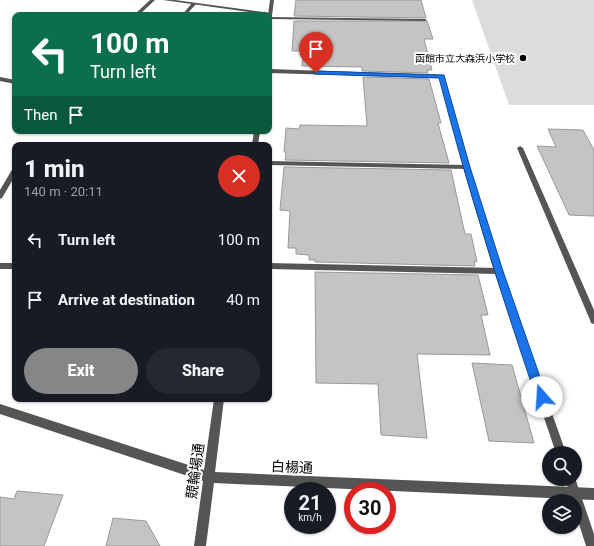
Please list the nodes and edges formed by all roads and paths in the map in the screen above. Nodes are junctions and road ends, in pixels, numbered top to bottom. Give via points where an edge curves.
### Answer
1 (153, 0) edge
2 (165, 0) edge
3 (272, 0) edge
4 (194, 4) junction
5 (139, 12) edge
6 (187, 12) edge
7 (245, 12) edge
8 (270, 12) edge
9 (272, 16) edge
10 (425, 20) dead end
11 (272, 71) edge
12 (0, 79) edge
13 (12, 81) edge
14 (520, 148) dead end
15 (272, 163) edge
16 (466, 167) junction
17 (12, 175) edge
18 (0, 196) edge
19 (0, 266) edge
20 (12, 266) edge
21 (272, 266) edge
22 (498, 271) junction
23 (594, 320) edge
24 (219, 402) edge
25 (0, 409) edge
26 (559, 446) edge
27 (208, 477) junction
28 (572, 486) edge
29 (575, 493) junction
30 (594, 494) edge
31 (200, 546) edge
32 (592, 546) edge

1 - 5 street
2 - 4 street
3 - 8 street
4 - 6 street
4 - 7 street
9 - 10 street
11 - 16 street via 442,76
12 - 13 street
14 - 23 street
15 - 16 street
16 - 22 street
17 - 18 street
19 - 20 street
21 - 22 street
22 - 26 street
24 - 27 street, 競輪場通
25 - 27 street, 白楊通
27 - 29 street, 白楊通
27 - 31 street, 競輪場通
28 - 29 street
29 - 30 street, 白楊通
29 - 32 street

